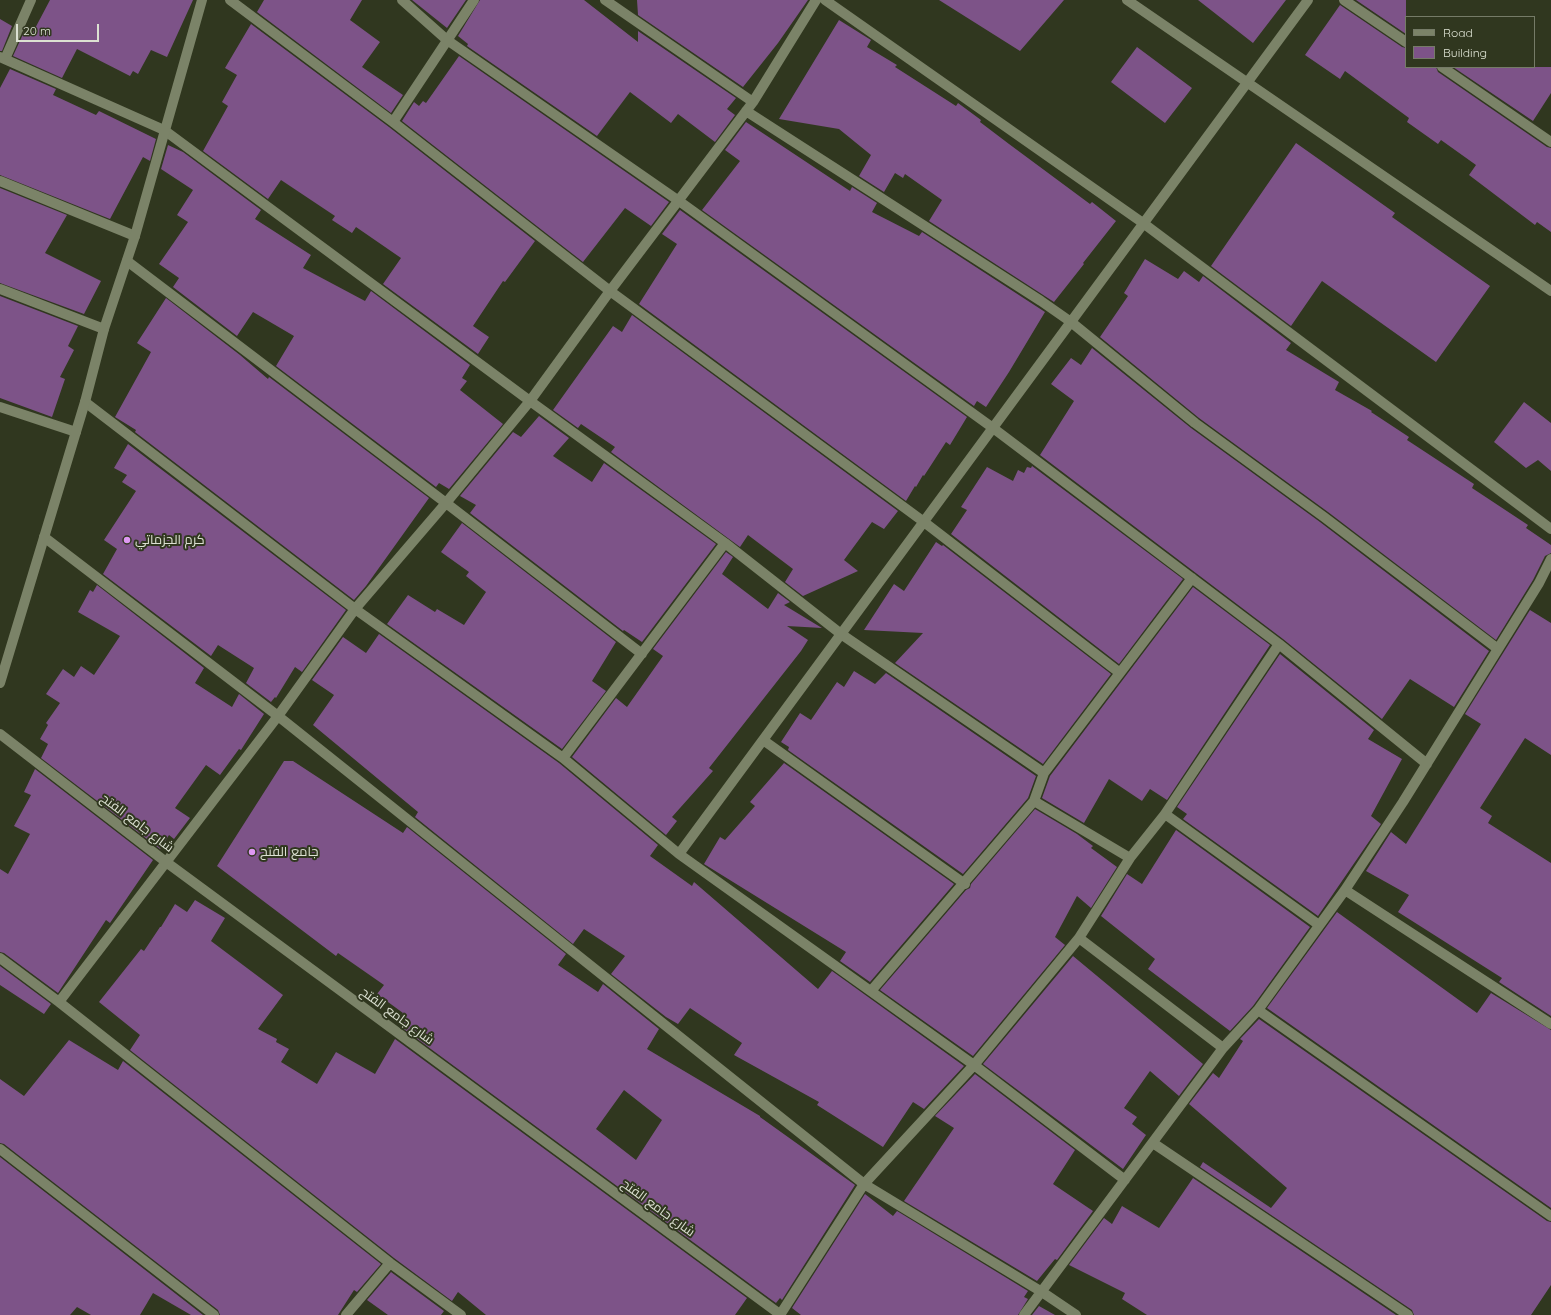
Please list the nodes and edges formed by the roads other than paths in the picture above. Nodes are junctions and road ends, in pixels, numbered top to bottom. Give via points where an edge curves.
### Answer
1 (31, 0) edge
2 (202, 0) edge
3 (230, 0) edge
4 (402, 0) edge
5 (474, 0) edge
6 (605, 0) edge
7 (816, 0) edge
8 (825, 0) edge
9 (1127, 0) edge
10 (1308, 0) edge
11 (1344, 0) edge
12 (447, 40) junction
13 (1405, 41) edge
14 (3, 58) edge
15 (1443, 68) edge
16 (1247, 83) junction
17 (753, 102) junction
18 (746, 111) junction
19 (393, 122) junction
20 (164, 130) junction
21 (1551, 142) edge
22 (0, 181) edge
23 (679, 201) junction
24 (1143, 223) junction
25 (135, 236) junction
26 (127, 261) junction
27 (0, 289) edge
28 (610, 291) junction
29 (1551, 291) edge
30 (1071, 322) junction
31 (104, 329) junction
32 (530, 401) junction
33 (85, 402) junction
34 (0, 407) edge
35 (993, 428) junction
36 (76, 432) junction
37 (446, 503) junction
38 (924, 522) junction
39 (1551, 529) edge
40 (44, 538) junction
41 (725, 543) junction
42 (1551, 559) edge
43 (1192, 578) junction
44 (355, 609) junction
45 (841, 634) junction
46 (1279, 644) junction
47 (1498, 648) junction
48 (642, 654) junction
49 (1120, 673) junction
50 (0, 684) edge
51 (278, 716) junction
52 (0, 734) edge
53 (763, 740) junction
54 (563, 758) junction
55 (1427, 764) junction
56 (1044, 773) junction
57 (1034, 801) junction
58 (1165, 814) junction
59 (680, 854) junction
60 (1130, 858) junction
61 (166, 862) junction
62 (965, 884) junction
63 (1345, 890) junction
64 (1320, 925) junction
65 (1079, 938) junction
66 (0, 958) edge
67 (871, 991) junction
68 (59, 1002) junction
69 (1258, 1010) junction
70 (1551, 1024) edge
71 (1223, 1048) junction
72 (974, 1065) junction
73 (1153, 1143) junction
74 (0, 1148) edge
75 (1125, 1180) junction
76 (864, 1184) junction
77 (1551, 1216) edge
78 (390, 1263) junction
79 (1042, 1292) junction
80 (214, 1315) edge
81 (346, 1315) edge
82 (461, 1315) edge
83 (780, 1315) edge
84 (1024, 1315) edge
85 (1076, 1315) edge
86 (1408, 1315) edge

1 - 14 street
2 - 20 street
3 - 19 street
4 - 12 street
5 - 12 street
6 - 17 street
7 - 17 street
8 - 24 street
9 - 16 street
10 - 16 street
11 - 13 street
12 - 19 street
12 - 23 street
14 - 20 street
15 - 21 street
16 - 24 street
16 - 29 street
17 - 18 street
18 - 23 street
18 - 30 street
19 - 28 street
20 - 25 street
20 - 32 street
22 - 25 street
23 - 28 street
23 - 35 street
24 - 30 street
24 - 39 street
25 - 26 street
26 - 31 street
26 - 37 street
27 - 31 street
28 - 32 street
28 - 38 street
30 - 35 street
30 - 47 street via 1195,423
31 - 33 street
32 - 37 street
32 - 41 street
33 - 36 street
33 - 44 street
34 - 36 street
35 - 38 street
35 - 43 street
36 - 40 street
37 - 44 street
37 - 48 street
38 - 45 street
38 - 49 street
40 - 50 street
40 - 51 street
41 - 45 street
41 - 48 street
42 - 47 street
43 - 46 street
43 - 49 street
44 - 51 street
44 - 54 street
45 - 53 street
45 - 56 street
46 - 55 street
46 - 58 street
47 - 55 street
48 - 54 street
49 - 56 street
51 - 61 street
51 - 76 street
52 - 61 street, شارع جامع الفتح
53 - 59 street
53 - 62 street
54 - 59 street
55 - 63 street
56 - 57 street
57 - 60 street
57 - 62 street
58 - 60 street
58 - 64 street
59 - 67 street
60 - 65 street
61 - 68 street
61 - 83 street, شارع جامع الفتح
62 - 67 street
63 - 64 street
63 - 70 street
64 - 69 street
65 - 71 street
65 - 72 street
66 - 68 street
67 - 72 street
68 - 78 street
69 - 71 street
69 - 77 street
71 - 73 street
72 - 75 street
72 - 76 street
73 - 75 street
73 - 86 street
74 - 80 street
75 - 79 street
76 - 79 street
76 - 83 street
78 - 81 street
78 - 82 street
79 - 84 street
79 - 85 street

